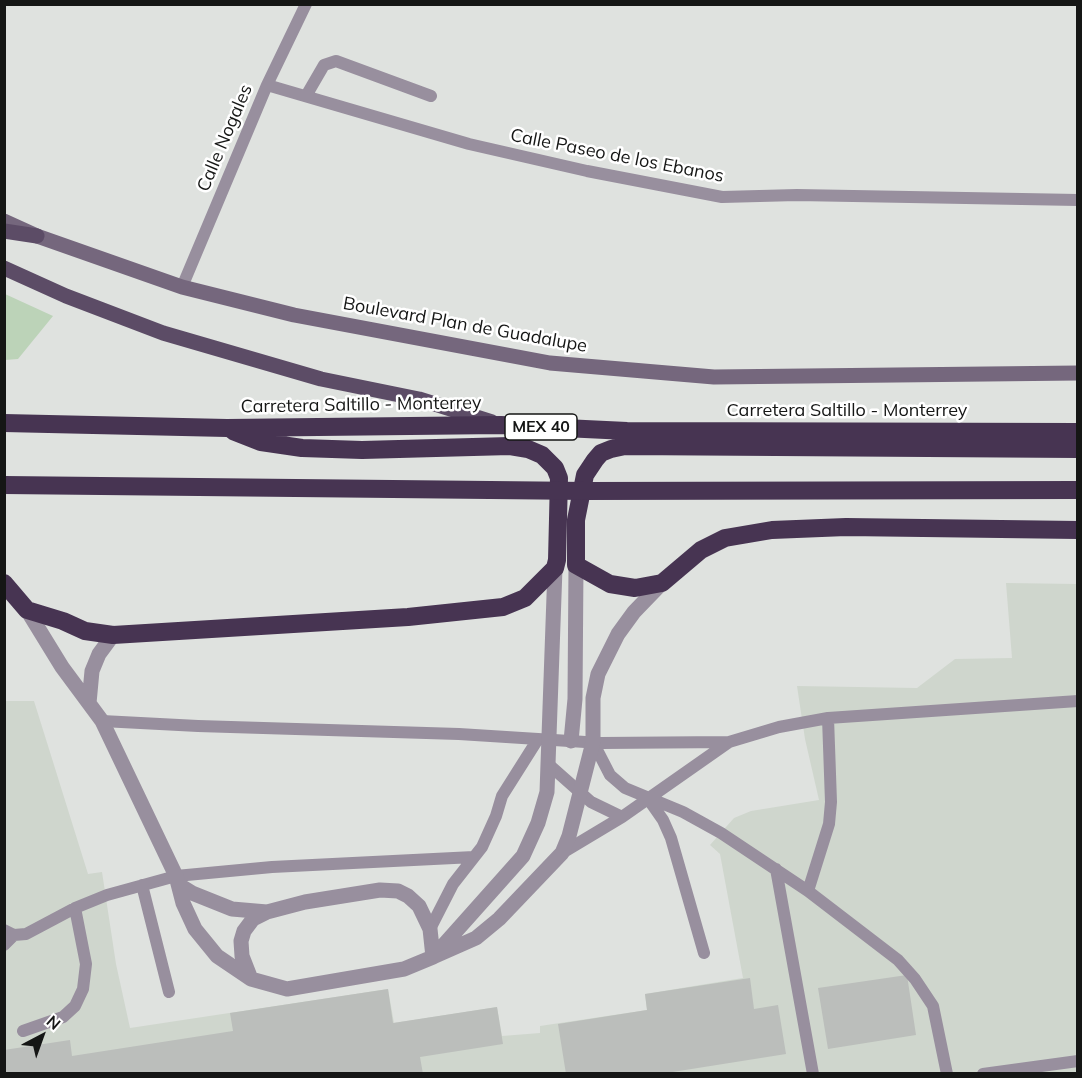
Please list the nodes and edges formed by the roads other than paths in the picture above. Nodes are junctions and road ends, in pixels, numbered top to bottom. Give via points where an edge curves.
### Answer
1 (306, 4) edge
2 (267, 85) junction
3 (306, 96) junction
4 (431, 96) dead end
5 (1077, 200) edge
6 (4, 221) edge
7 (4, 231) edge
8 (37, 236) junction
9 (4, 268) edge
10 (182, 287) junction
11 (1077, 373) edge
12 (4, 423) edge
13 (501, 425) junction
14 (227, 428) junction
15 (1077, 432) edge
16 (1077, 449) edge
17 (4, 484) edge
18 (1077, 490) edge
19 (1077, 530) edge
20 (576, 565) junction
21 (555, 568) junction
22 (662, 583) junction
23 (4, 584) edge
24 (27, 610) junction
25 (113, 635) junction
26 (1077, 701) edge
27 (88, 703) junction
28 (828, 718) junction
29 (102, 721) junction
30 (543, 740) junction
31 (571, 741) junction
32 (593, 742) junction
33 (729, 742) junction
34 (547, 763) junction
35 (578, 793) junction
36 (648, 799) junction
37 (622, 817) junction
38 (562, 853) junction
39 (474, 857) junction
40 (776, 869) junction
41 (178, 880) junction
42 (142, 885) junction
43 (808, 891) junction
44 (75, 908) junction
45 (267, 912) junction
46 (430, 929) junction
47 (9, 933) edge
48 (4, 945) edge
49 (704, 953) dead end
50 (433, 957) junction
51 (251, 979) junction
52 (169, 992) dead end
53 (23, 1031) dead end
54 (1077, 1061) edge
55 (813, 1074) edge
56 (947, 1074) edge
57 (983, 1074) edge

1 - 2 lane, Calle Nogales
2 - 3 lane, Calle Paseo de los Ebanos
2 - 10 lane, Calle Nogales
3 - 4 lane via 324,65 336,61
3 - 5 lane, Calle Paseo de los Ebanos via 469,144 722,197
6 - 8 street, Boulevard Plan de Guadalupe
7 - 8 main road
8 - 10 street, Boulevard Plan de Guadalupe
9 - 13 main road via 66,297 164,333 321,379 418,399
10 - 11 street, Boulevard Plan de Guadalupe via 294,315 550,363 714,377
12 - 14 highway, Carretera Saltillo - Monterrey / MEX 40
13 - 14 highway, Carretera Saltillo - Monterrey / MEX 40
13 - 15 highway, Carretera Saltillo - Monterrey / MEX 40 via 627,432
14 - 21 highway via 261,442 302,448 528,449 542,455 559,478
16 - 20 highway via 611,448 601,453 585,475 576,520
17 - 18 highway, bridge via 587,491
19 - 22 highway via 771,530 725,538 681,565
20 - 22 highway via 599,580 622,587
20 - 31 street
21 - 25 highway via 525,598 503,607 408,617
21 - 30 street
22 - 32 street via 618,634 598,674 593,698
23 - 24 highway
24 - 25 highway via 85,631
24 - 27 street
25 - 27 street via 92,672
26 - 28 lane
27 - 29 street
28 - 33 lane
28 - 43 lane via 829,824
29 - 30 lane
29 - 41 street
30 - 31 lane
30 - 34 street
30 - 39 lane via 502,796 490,831
31 - 32 lane
32 - 33 lane
32 - 35 street
32 - 36 lane via 610,775
33 - 36 lane
34 - 35 lane
34 - 50 street via 547,792 523,856
35 - 37 lane
35 - 38 street
36 - 37 lane
36 - 40 lane via 692,817
36 - 49 lane via 671,837
37 - 38 lane
38 - 50 street via 476,938
39 - 41 lane via 272,867
39 - 46 lane via 453,884
40 - 43 lane
40 - 55 lane
41 - 42 lane
41 - 45 street via 192,893 232,909
41 - 51 street via 195,929 217,956
42 - 44 lane
42 - 52 lane
43 - 56 lane via 898,960 915,979 933,1006
44 - 47 lane via 26,934
44 - 53 lane via 86,964 83,989 75,1006 63,1017
45 - 46 street via 305,902 380,890 398,891 419,906
45 - 51 street via 253,920 241,941
46 - 50 street
47 - 48 lane
50 - 51 street via 404,969 287,989
54 - 57 lane

